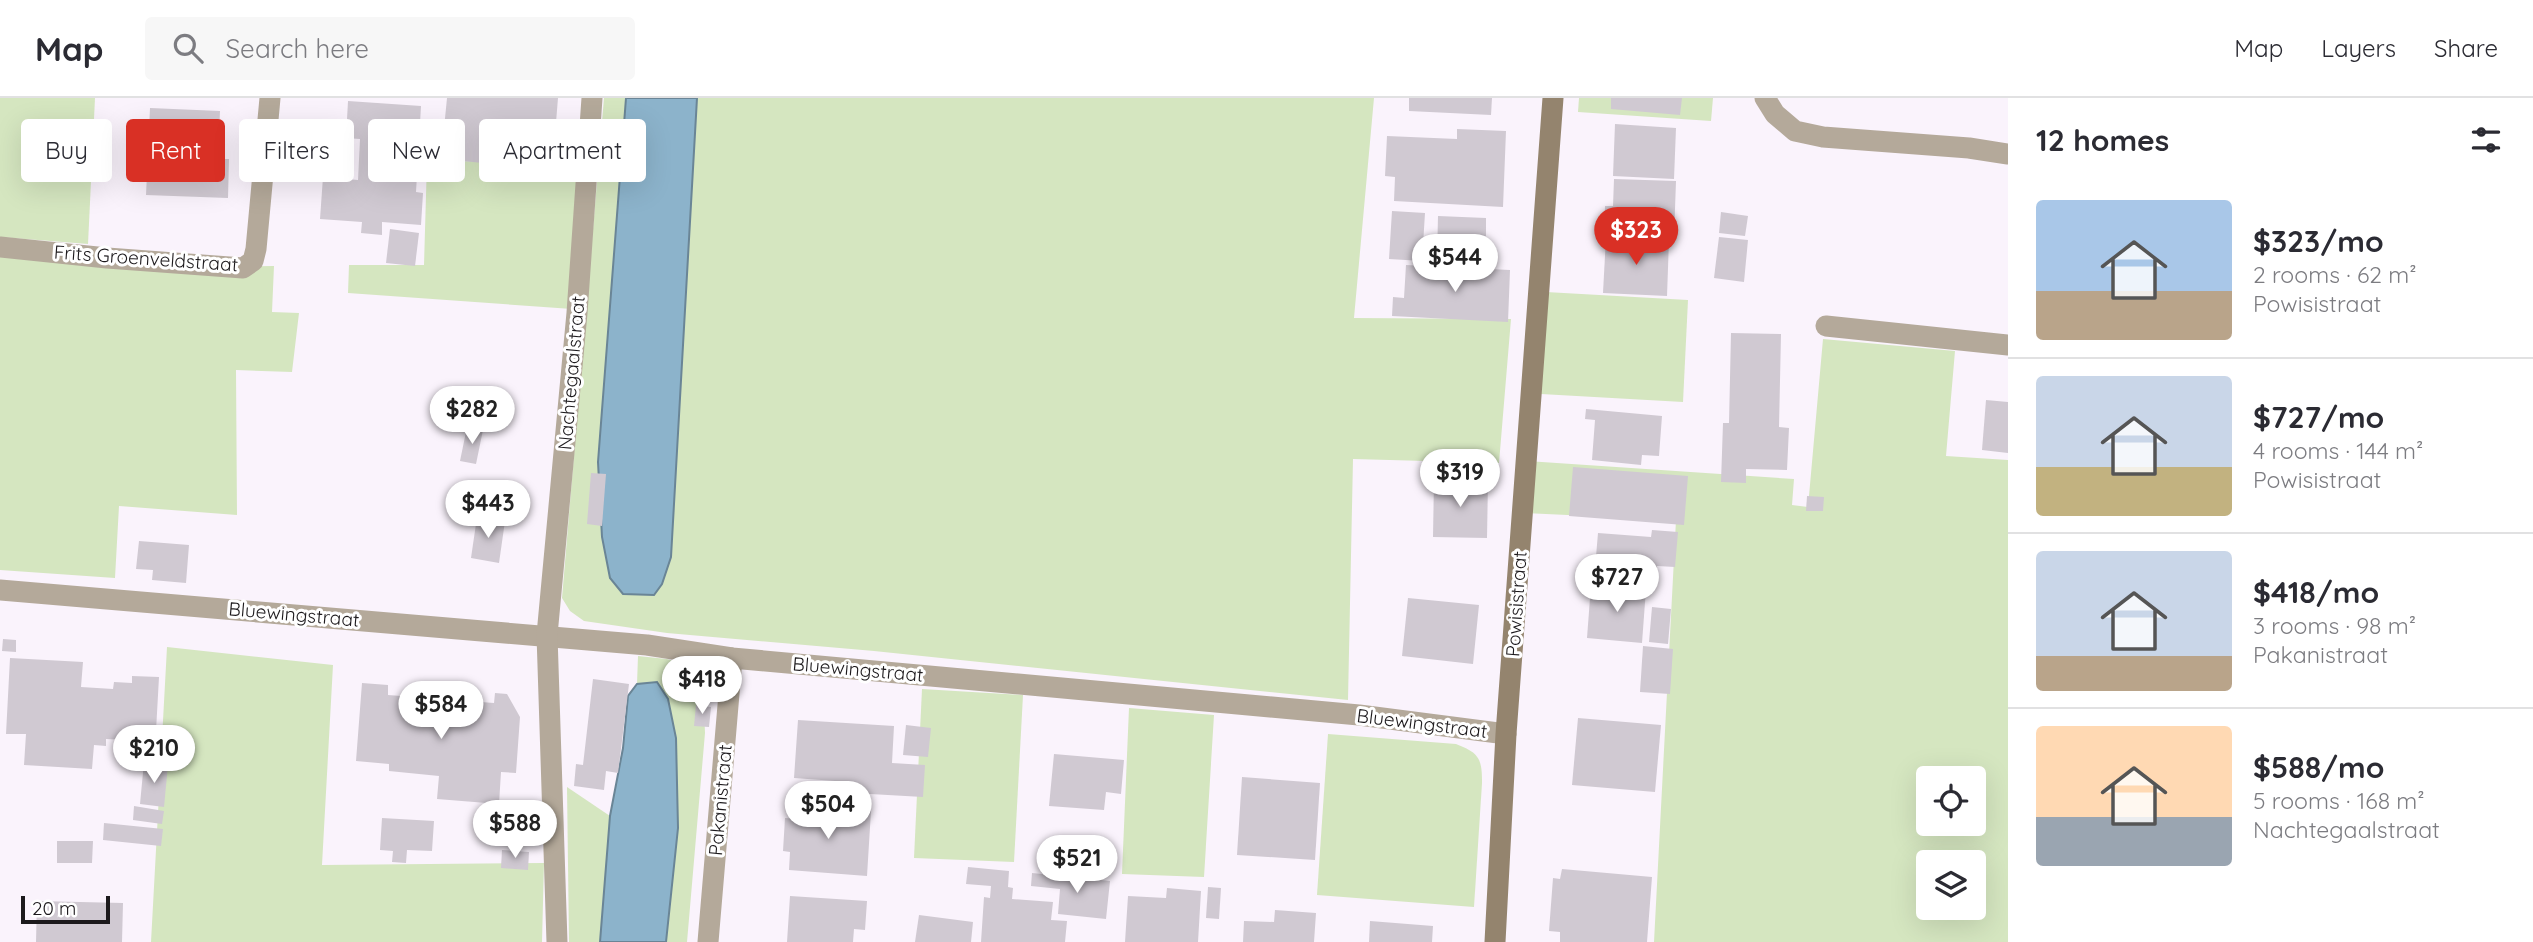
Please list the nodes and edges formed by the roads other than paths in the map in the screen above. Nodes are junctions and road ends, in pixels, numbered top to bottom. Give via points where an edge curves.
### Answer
1 (270, 98) edge
2 (592, 98) edge
3 (1553, 98) edge
4 (1765, 98) edge
5 (2008, 154) edge
6 (0, 247) edge
7 (1826, 326) dead end
8 (2008, 345) edge
9 (0, 590) edge
10 (547, 635) junction
11 (732, 658) junction
12 (1506, 734) junction
13 (557, 942) edge
14 (708, 942) edge
15 (1495, 942) edge

1 - 6 street, Frits Groenveldstraat via 256,249 253,261 243,268
2 - 10 street, Nachtegaalstraat via 578,313
3 - 12 street, Powisistraat
4 - 5 street via 1774,114 1796,131
7 - 8 street
9 - 10 street, Bluewingstraat
10 - 11 street, Bluewingstraat
10 - 13 street, Nachtegaalstraat
11 - 12 street, Bluewingstraat via 1359,715
11 - 14 street, Pakanistraat
12 - 15 street, Powisistraat

